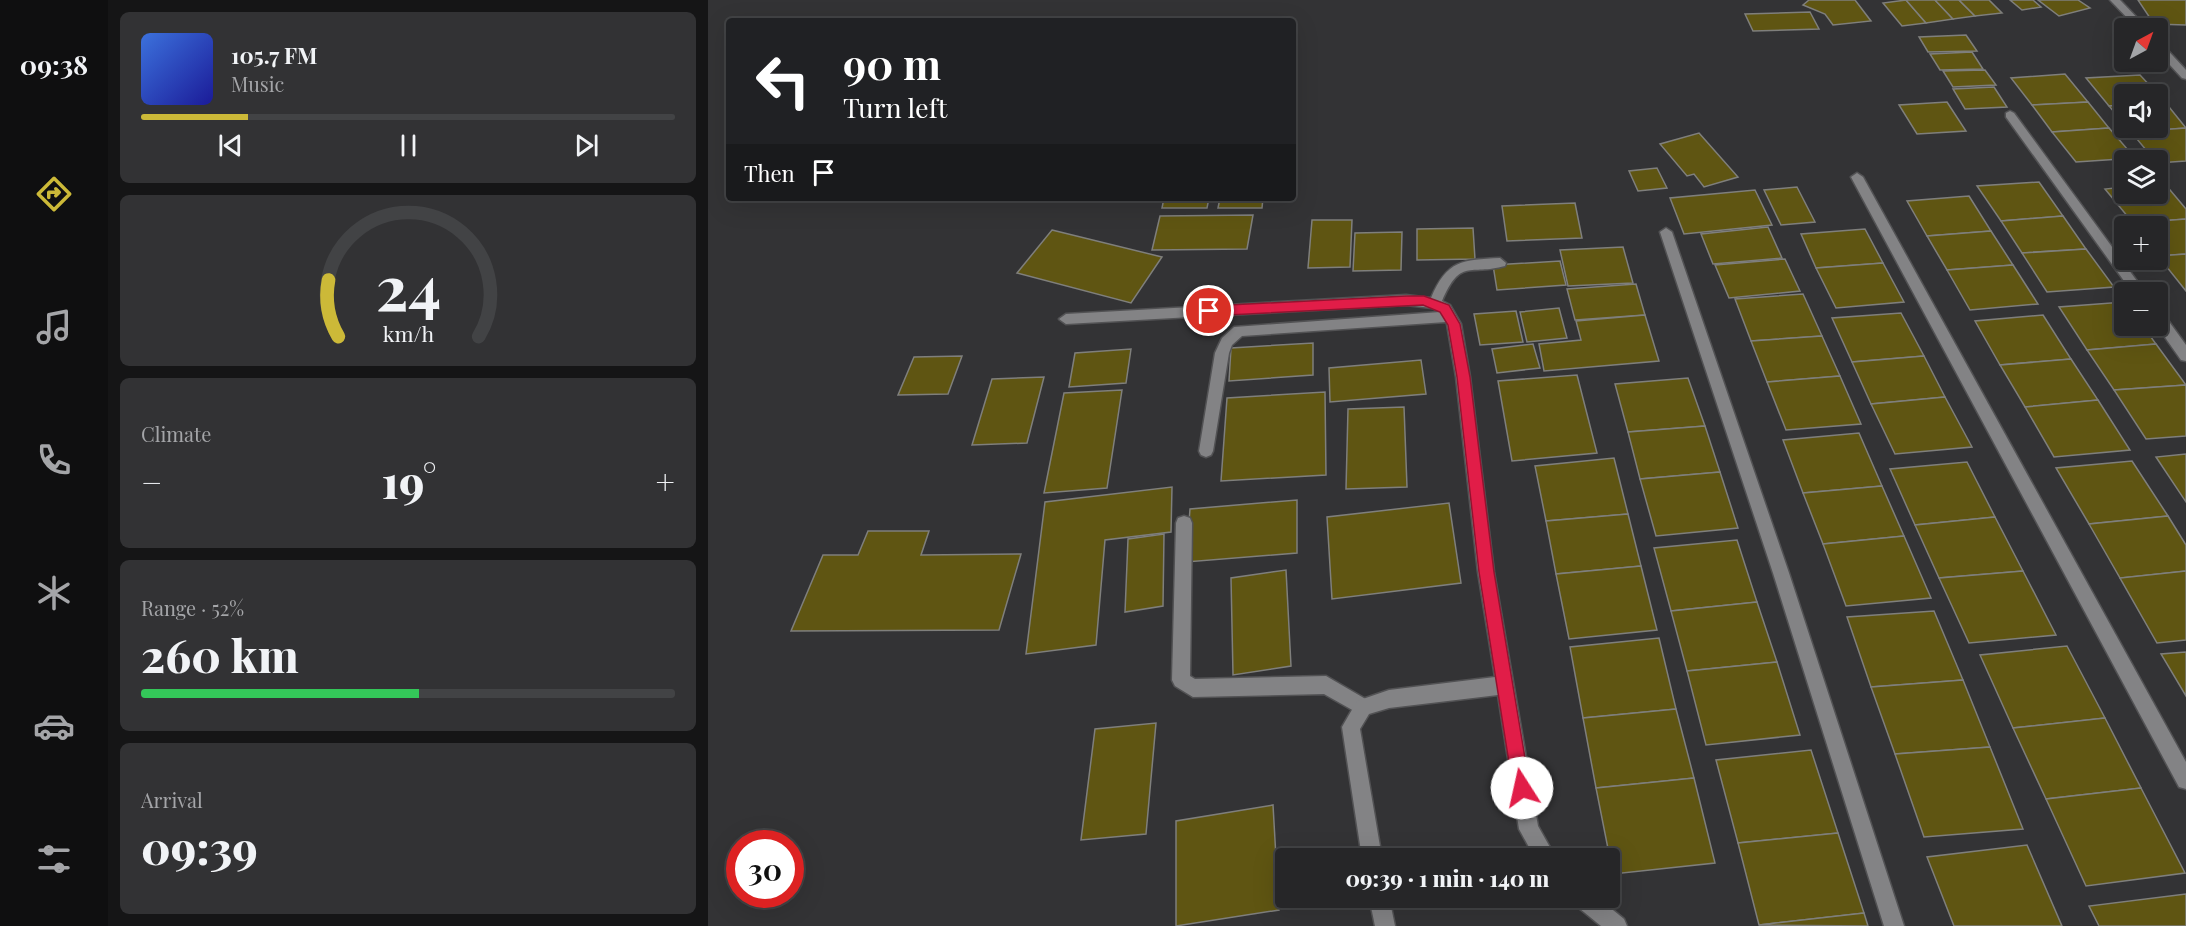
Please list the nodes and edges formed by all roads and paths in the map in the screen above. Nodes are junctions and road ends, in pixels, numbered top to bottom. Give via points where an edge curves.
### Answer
1 (2115, 0) edge
2 (2132, 18) edge
3 (2168, 57) edge
4 (2186, 76) edge
5 (2010, 115) dead end
6 (1857, 177) dead end
7 (1666, 232) dead end
8 (1500, 263) dead end
9 (2132, 282) edge
10 (1435, 303) junction
11 (1449, 316) junction
12 (1066, 318) dead end
13 (2168, 331) edge
14 (2186, 356) edge
15 (1206, 451) dead end
16 (1184, 523) dead end
17 (1505, 685) junction
18 (1363, 707) junction
19 (2186, 780) edge
20 (1370, 848) edge
21 (1540, 848) edge
22 (1381, 908) edge
23 (1595, 908) edge
24 (1385, 926) edge
25 (1617, 926) edge
26 (1894, 926) edge

1 - 2 street
3 - 4 street
5 - 9 street
6 - 19 street
7 - 26 street
8 - 10 street via 1454,269 1445,278
10 - 11 street
10 - 12 street via 1406,300
11 - 15 street via 1239,331 1222,353
11 - 17 street via 1454,324 1463,377 1486,572
13 - 14 street
16 - 18 street via 1181,680 1193,688 1326,685
17 - 18 street via 1389,699
17 - 21 street via 1529,829
18 - 20 street via 1351,727
22 - 24 street
23 - 25 street

